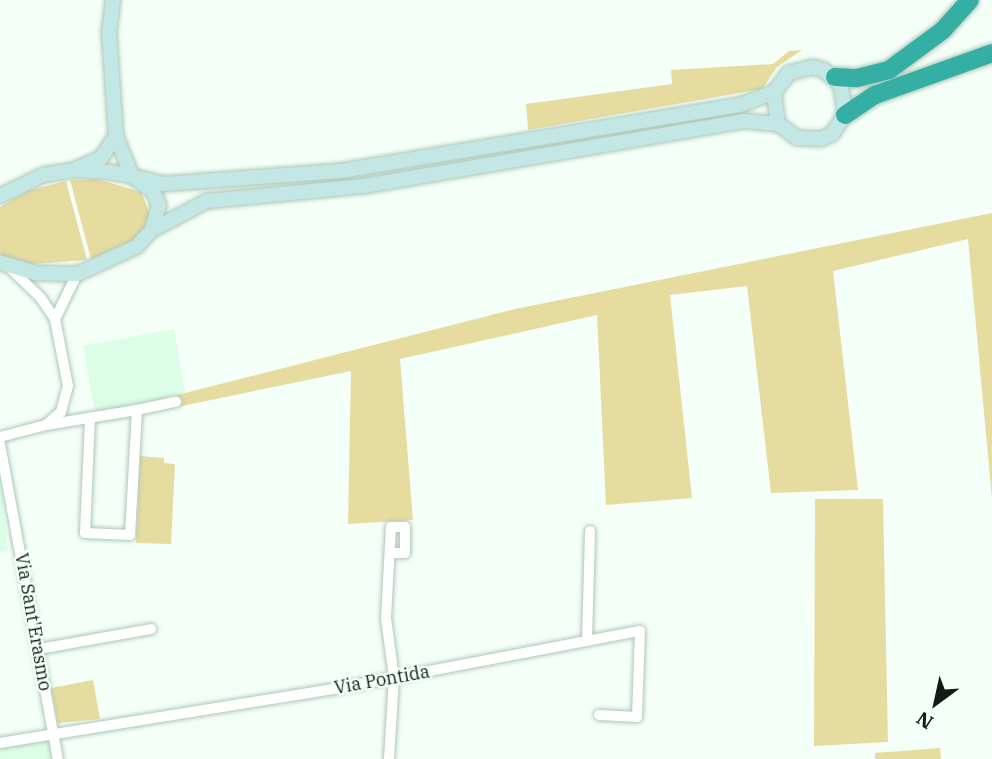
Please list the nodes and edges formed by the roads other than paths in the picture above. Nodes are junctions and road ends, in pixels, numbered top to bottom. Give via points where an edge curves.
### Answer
1 (113, 0) edge
2 (970, 0) edge
3 (992, 53) edge
4 (835, 77) junction
5 (774, 92) junction
6 (845, 116) junction
7 (778, 124) junction
8 (116, 136) junction
9 (66, 171) junction
10 (132, 176) junction
11 (0, 196) edge
12 (152, 230) junction
13 (3, 264) edge
14 (80, 273) junction
15 (55, 319) junction
16 (176, 402) dead end
17 (137, 410) junction
18 (90, 420) junction
19 (46, 425) junction
20 (0, 437) edge
21 (0, 444) edge
22 (590, 531) dead end
23 (390, 552) dead end
24 (151, 629) dead end
25 (587, 640) junction
26 (39, 649) junction
27 (394, 678) junction
28 (599, 715) dead end
29 (53, 733) junction
30 (0, 743) edge
31 (58, 759) edge
32 (389, 759) edge

1 - 8 street via 109,31
2 - 4 highway via 926,45 889,70 857,78
3 - 6 highway via 875,95
4 - 5 street via 824,70 800,68 789,73
4 - 6 street via 845,94
5 - 7 street
5 - 10 street via 740,105 341,171 180,186
6 - 7 street via 832,134 809,141 786,133
7 - 12 street via 744,121 364,186 207,201
8 - 9 street via 101,158
8 - 10 street
9 - 10 street
9 - 11 street
10 - 12 street via 156,196 158,218
12 - 14 street via 126,254
13 - 14 street
13 - 15 street via 41,298
14 - 15 street
15 - 19 street via 68,386 61,412
16 - 17 street
17 - 18 street
17 - 18 street via 130,535 85,533
18 - 19 street
19 - 20 street
21 - 26 street, Via Sant'Erasmo
22 - 25 street
23 - 27 street via 386,618
24 - 26 street
25 - 27 street, Via Pontida
25 - 28 street, Via Pontida via 640,631 637,717
26 - 29 street, Via Sant'Erasmo
27 - 29 street, Via Pontida
27 - 32 street
29 - 30 street, Via Pontida
29 - 31 street, Via Sant'Erasmo

